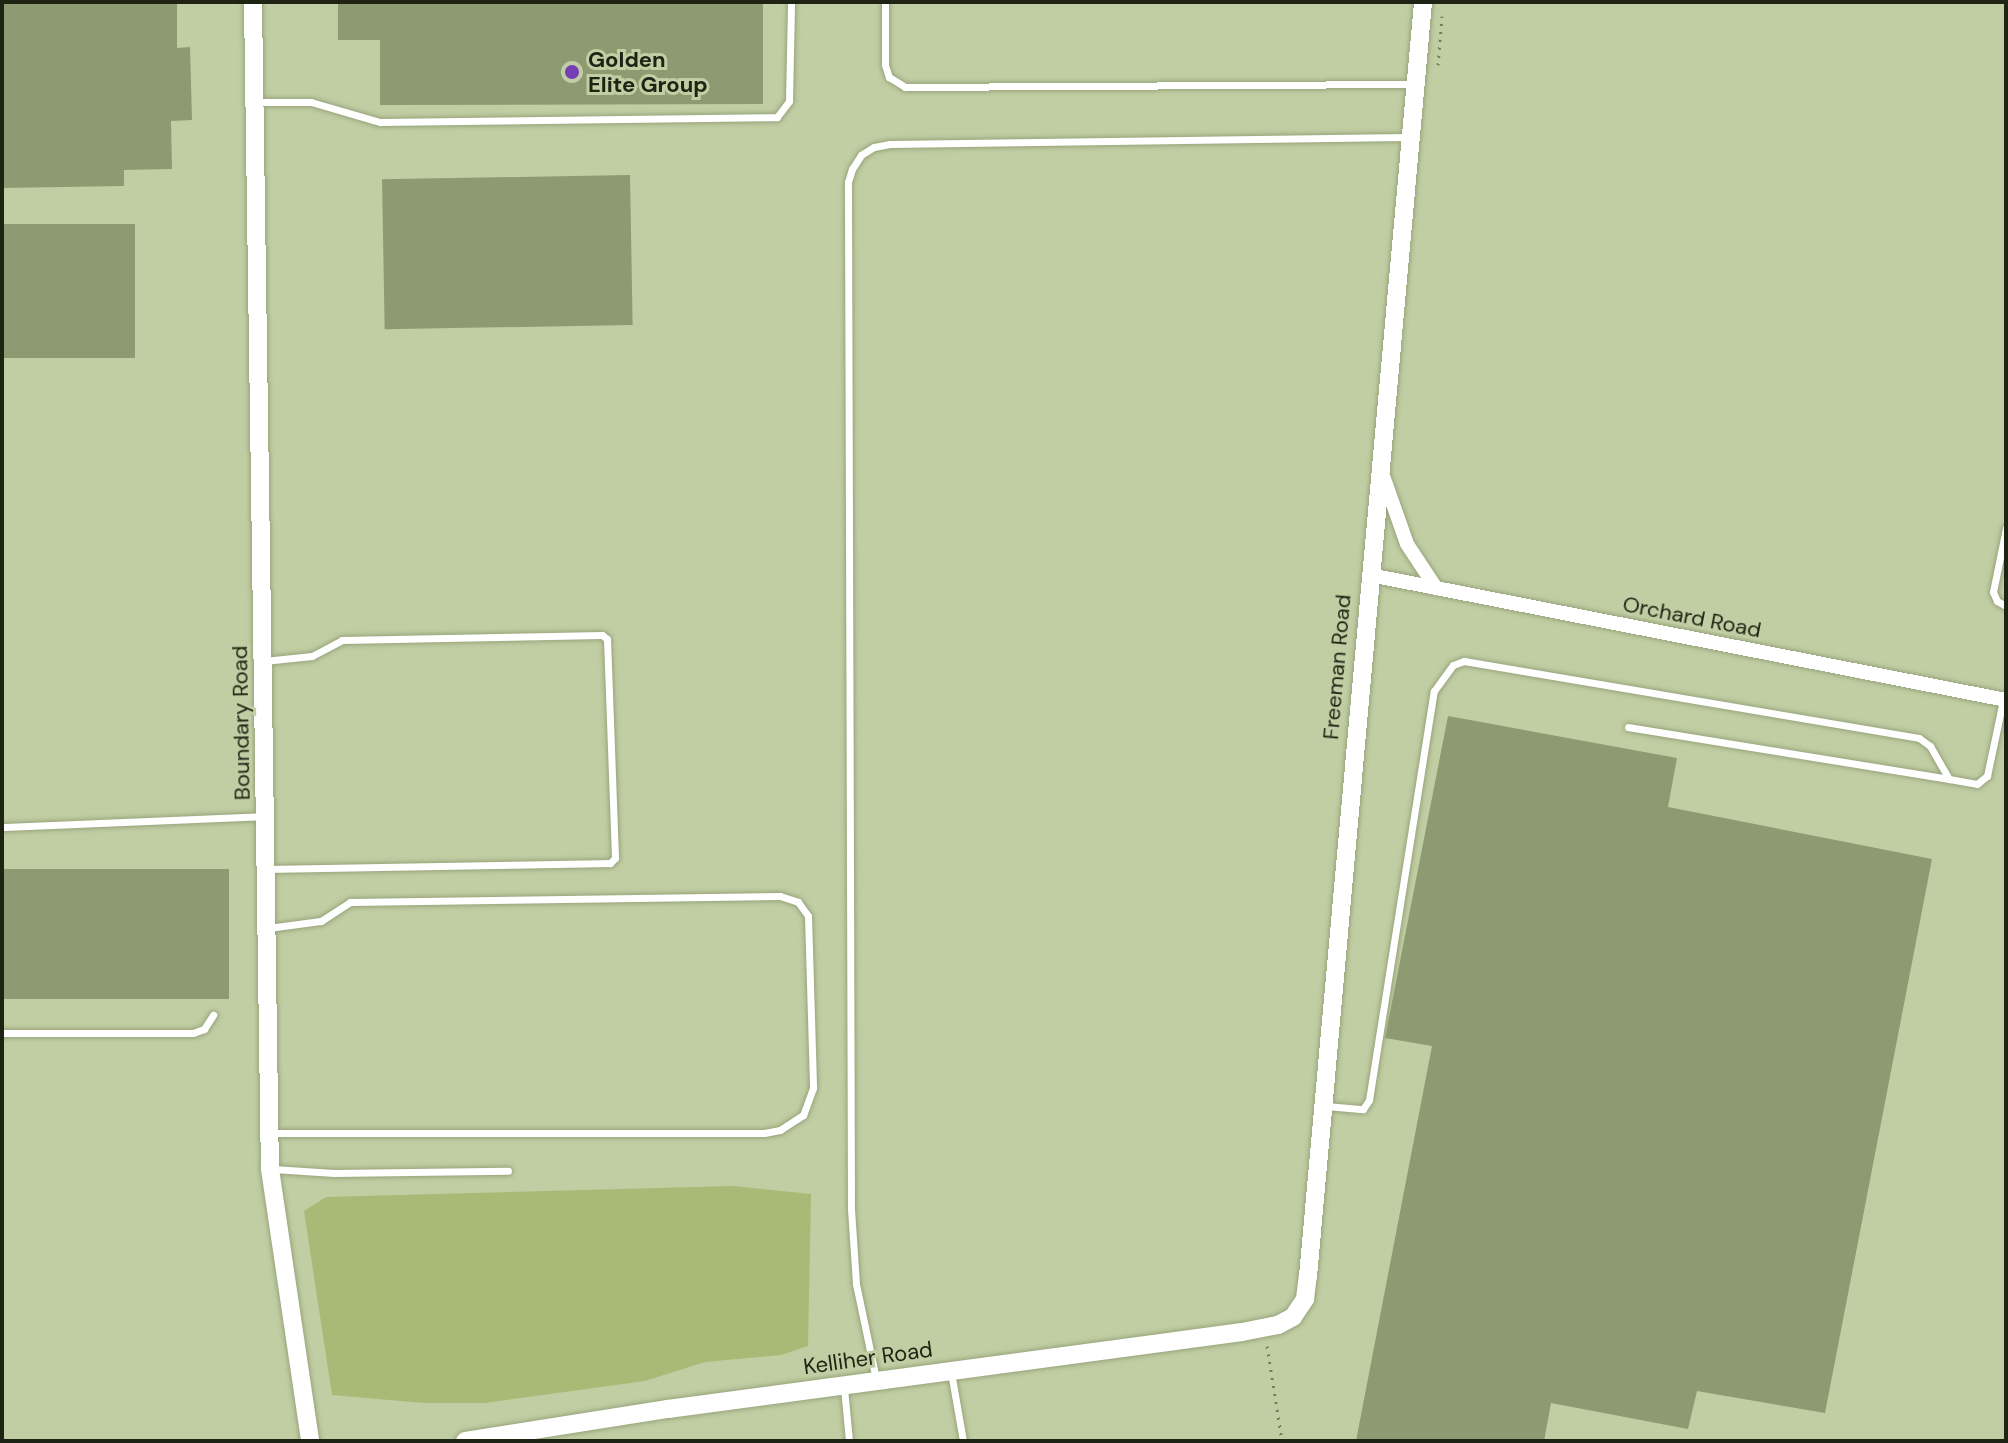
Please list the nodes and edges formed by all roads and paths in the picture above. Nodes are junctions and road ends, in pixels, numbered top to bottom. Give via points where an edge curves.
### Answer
1 (253, 2) edge
2 (791, 2) edge
3 (885, 2) edge
4 (1423, 2) edge
5 (1442, 16) dead end
6 (1438, 65) dead end
7 (1415, 84) junction
8 (255, 102) junction
9 (1410, 137) junction
10 (1381, 470) junction
11 (2006, 528) edge
12 (1370, 575) junction
13 (1436, 588) junction
14 (2006, 606) edge
15 (264, 661) junction
16 (2005, 700) edge
17 (1628, 727) dead end
18 (1949, 779) junction
19 (266, 816) junction
20 (2, 827) edge
21 (266, 869) junction
22 (267, 928) junction
23 (213, 1015) dead end
24 (2, 1033) edge
25 (1324, 1106) junction
26 (270, 1133) junction
27 (270, 1169) junction
28 (508, 1171) dead end
29 (1271, 1326) junction
30 (951, 1371) junction
31 (876, 1381) junction
32 (844, 1386) junction
33 (310, 1441) edge
34 (465, 1441) edge
35 (849, 1441) edge
36 (963, 1441) edge
37 (1282, 1441) edge

1 - 8 street, Boundary Road
2 - 8 lane via 789,101 777,117 380,122 311,102
3 - 7 lane via 885,65 889,77 905,87
4 - 7 street, Freeman Road
5 - 6 path
7 - 9 street, Freeman Road
8 - 15 street, Boundary Road
9 - 10 street, Freeman Road
9 - 31 lane via 890,144 861,155 852,169 851,1209 856,1284
10 - 12 street, Freeman Road
10 - 13 street via 1407,544
11 - 14 lane via 1993,592
12 - 13 street, Orchard Road
12 - 25 street, Freeman Road
13 - 16 street, Orchard Road
15 - 19 street, Boundary Road
15 - 21 lane via 312,656 342,640 602,635 607,639 615,858 610,863
16 - 18 lane via 1987,776 1977,784
17 - 18 lane
18 - 25 lane via 1930,746 1919,738 1464,661 1453,665 1434,691 1369,1100 1363,1109
19 - 20 lane
19 - 21 street, Boundary Road
21 - 22 street, Boundary Road
22 - 26 street, Boundary Road
22 - 26 lane via 321,921 350,902 780,896 798,902 808,916 813,1088 803,1115 764,1133
23 - 24 lane via 204,1029 193,1033
25 - 29 street, Freeman Road via 1305,1299 1293,1317
26 - 27 street, Boundary Road
27 - 28 lane
27 - 33 street, Boundary Road
29 - 30 street, Kelliher Road
29 - 37 path
30 - 31 street, Kelliher Road
30 - 36 lane
31 - 32 street, Kelliher Road
32 - 34 street, Kelliher Road
32 - 35 lane

